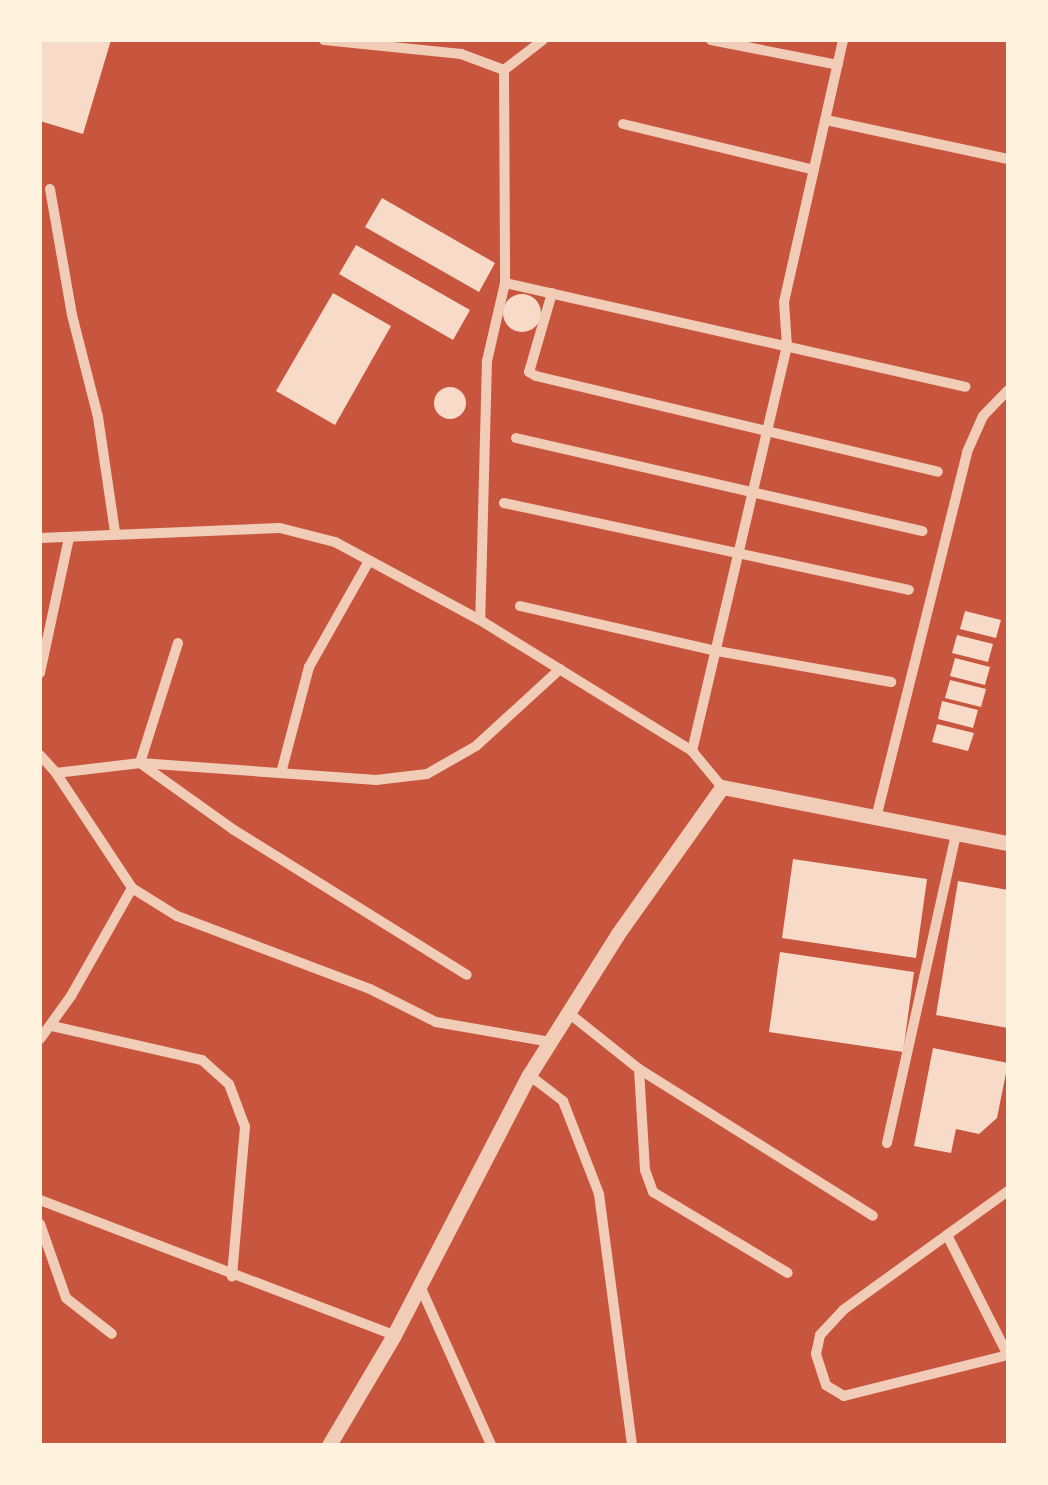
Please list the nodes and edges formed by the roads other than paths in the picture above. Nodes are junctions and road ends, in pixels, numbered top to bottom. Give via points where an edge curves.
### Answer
1 (324, 40) edge
2 (544, 40) edge
3 (711, 40) edge
4 (843, 40) edge
5 (838, 65) junction
6 (504, 70) junction
7 (826, 120) junction
8 (623, 124) dead end
9 (1008, 159) edge
10 (814, 170) junction
11 (50, 189) dead end
12 (505, 283) junction
13 (552, 293) junction
14 (787, 346) junction
15 (965, 386) dead end
16 (1008, 390) edge
17 (768, 431) junction
18 (516, 438) dead end
19 (938, 472) dead end
20 (755, 490) junction
21 (504, 503) dead end
22 (923, 531) dead end
23 (115, 532) junction
24 (40, 538) edge
25 (70, 538) junction
26 (741, 554) junction
27 (369, 561) junction
28 (908, 590) dead end
29 (520, 606) dead end
30 (480, 620) junction
31 (178, 643) dead end
32 (717, 652) junction
33 (560, 669) junction
34 (40, 673) edge
35 (891, 682) dead end
36 (692, 751) junction
37 (40, 755) edge
38 (140, 763) junction
39 (56, 772) junction
40 (282, 772) junction
41 (722, 787) junction
42 (876, 818) junction
43 (956, 834) junction
44 (1008, 844) edge
45 (132, 888) junction
46 (468, 975) dead end
47 (570, 1014) junction
48 (52, 1026) junction
49 (40, 1040) edge
50 (551, 1042) junction
51 (639, 1069) junction
52 (529, 1076) junction
53 (887, 1143) dead end
54 (1008, 1191) edge
55 (40, 1200) edge
56 (873, 1216) dead end
57 (40, 1224) edge
58 (947, 1236) junction
59 (788, 1273) dead end
60 (232, 1276) junction
61 (420, 1286) junction
62 (112, 1334) dead end
63 (394, 1335) junction
64 (329, 1445) edge
65 (491, 1445) edge
66 (632, 1445) edge

1 - 6 street via 461,54
2 - 6 street
3 - 5 street
4 - 5 street
5 - 7 street
6 - 12 street
7 - 9 street
7 - 10 street
8 - 10 street
10 - 14 street via 784,302
11 - 23 street
12 - 13 street
12 - 30 street via 488,361
13 - 14 street
13 - 17 street via 530,372
14 - 15 street
14 - 17 street
16 - 42 street via 982,416 967,452
17 - 19 street
17 - 20 street
18 - 20 street
20 - 22 street
20 - 26 street
21 - 26 street
23 - 25 street
23 - 27 street via 280,528 335,542
24 - 25 street
25 - 34 street
26 - 28 street
26 - 32 street
27 - 30 street
27 - 40 street via 309,667
29 - 32 street
30 - 33 street
31 - 38 street
32 - 35 street
32 - 36 street
33 - 36 street
33 - 40 street via 476,746 426,774 376,780
36 - 41 street
37 - 39 street
38 - 39 street
38 - 40 street
38 - 46 street via 234,830
39 - 45 street
41 - 42 street
41 - 47 street
42 - 43 street
43 - 44 street
43 - 53 street
45 - 48 street
45 - 50 street via 177,916 370,989 436,1022
47 - 50 street
47 - 51 street
48 - 49 street
48 - 60 street via 202,1060 229,1084 245,1127
50 - 52 street
51 - 56 street
51 - 59 street via 645,1170 654,1192
52 - 61 street
52 - 66 street via 563,1101 599,1194
54 - 58 street
55 - 60 street
57 - 62 street via 66,1298
58 - 58 street via 843,1310 820,1335 816,1354 826,1386 844,1396 1008,1355
60 - 63 street
61 - 63 street
61 - 65 street
63 - 64 street

